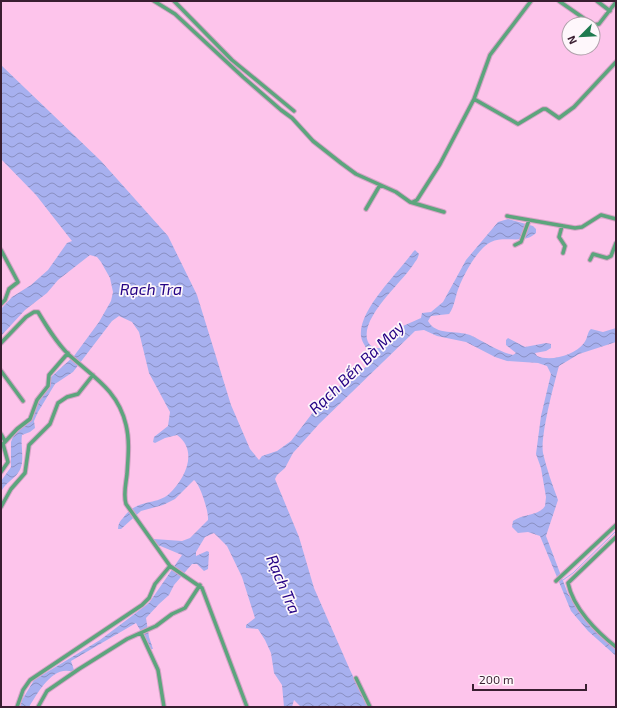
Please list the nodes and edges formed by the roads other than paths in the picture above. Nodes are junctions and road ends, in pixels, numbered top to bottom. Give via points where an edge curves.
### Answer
1 (154, 1) edge
2 (174, 1) edge
3 (531, 1) edge
4 (559, 1) edge
5 (597, 1) edge
6 (616, 2) edge
7 (610, 10) junction
8 (581, 16) edge
9 (601, 21) edge
10 (616, 62) edge
11 (474, 99) junction
12 (294, 111) dead end
13 (380, 186) junction
14 (413, 202) junction
15 (366, 208) dead end
16 (444, 212) dead end
17 (507, 216) dead end
18 (616, 219) edge
19 (529, 222) junction
20 (562, 226) junction
21 (616, 243) edge
22 (515, 245) dead end
23 (1, 250) edge
24 (563, 253) dead end
25 (590, 260) dead end
26 (1, 304) edge
27 (1, 343) edge
28 (68, 354) junction
29 (1, 370) edge
30 (93, 375) junction
31 (23, 401) dead end
32 (1, 434) edge
33 (5, 441) junction
34 (1, 472) edge
35 (1, 507) edge
36 (616, 525) edge
37 (616, 538) edge
38 (171, 566) junction
39 (557, 580) dead end
40 (200, 585) junction
41 (142, 632) junction
42 (616, 647) edge
43 (356, 678) dead end
44 (17, 707) edge
45 (38, 707) edge
46 (164, 707) edge
47 (247, 707) edge
48 (370, 707) edge

1 - 13 street via 175,14 237,72 292,118 313,141 356,174
2 - 12 street via 232,60
3 - 11 street via 490,55
4 - 8 street
5 - 7 street
6 - 7 street
7 - 9 street
10 - 11 street via 574,107 559,118 543,109 518,124
11 - 14 street via 433,175 417,200
13 - 14 street
13 - 15 street
14 - 16 street
17 - 19 street
18 - 20 street via 601,215 575,228
19 - 20 street
19 - 22 street via 521,242
20 - 24 street via 559,237 565,246
21 - 25 street via 611,256 607,258 593,254
23 - 26 street via 18,281 9,289
27 - 28 street via 26,317 38,312
28 - 30 street
28 - 33 street via 49,375 48,386 36,402 30,419
29 - 31 street
30 - 35 street via 78,394 58,403 50,424 29,446 25,473 11,489
30 - 38 street via 110,390 121,408 126,426 128,442 124,493 127,506
32 - 33 street
33 - 34 street via 8,462
36 - 39 street
37 - 42 street via 568,583 590,624
38 - 40 street
38 - 44 street via 142,605 30,680
40 - 41 street via 188,605
40 - 47 street
41 - 45 street via 52,687
41 - 46 street via 158,670
43 - 48 street

